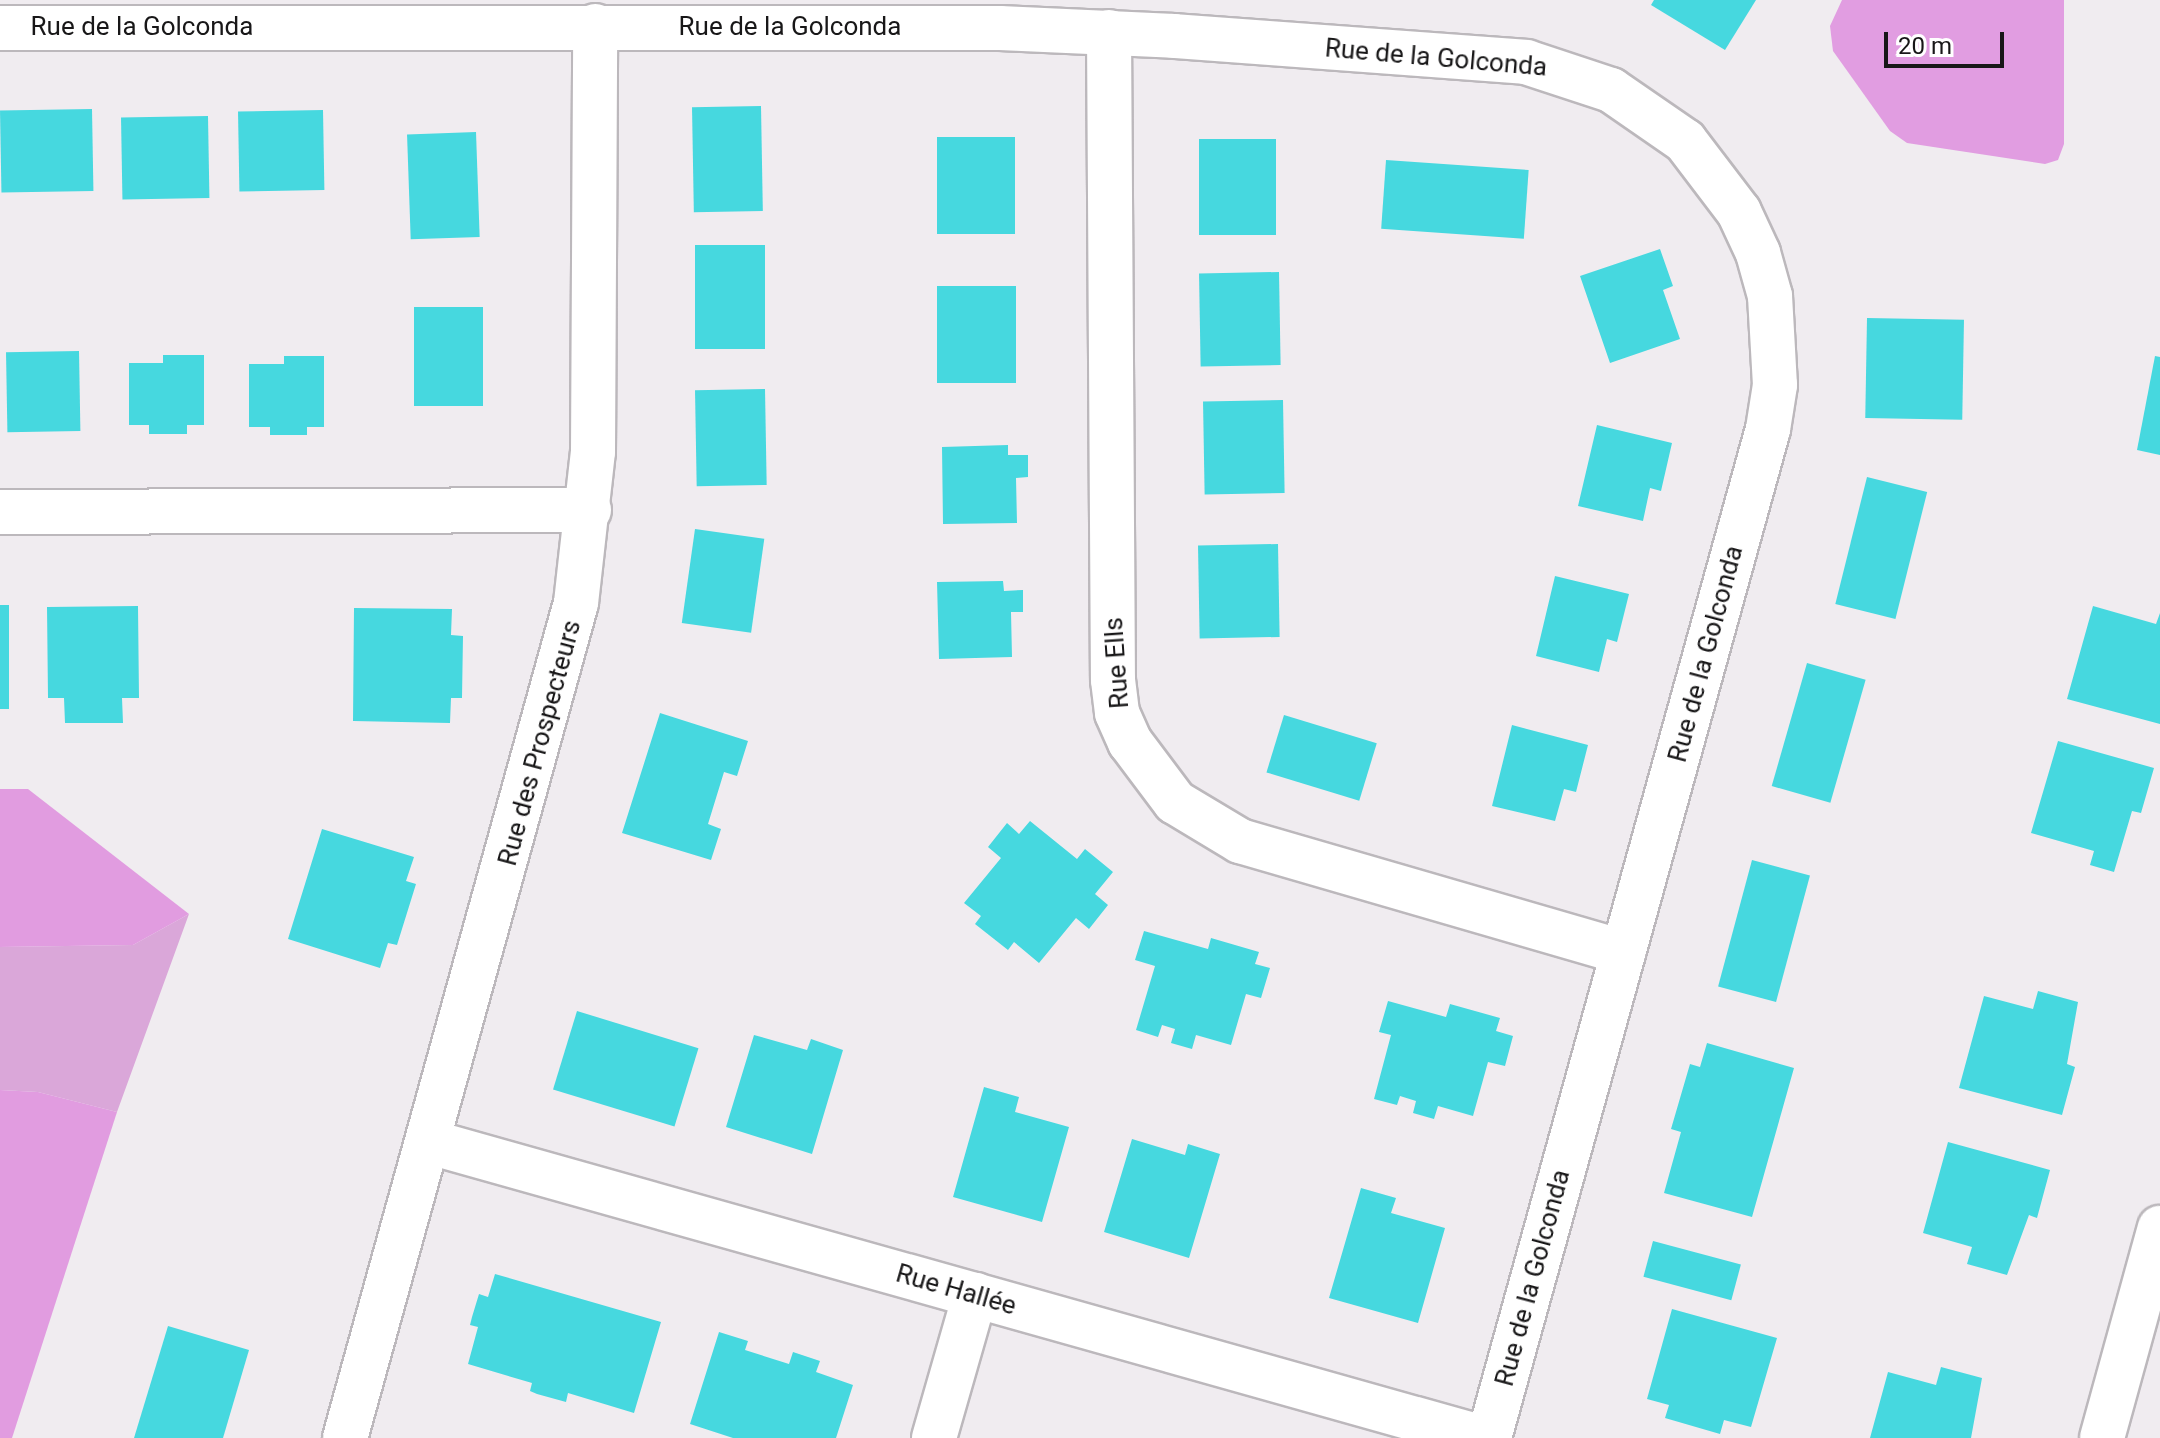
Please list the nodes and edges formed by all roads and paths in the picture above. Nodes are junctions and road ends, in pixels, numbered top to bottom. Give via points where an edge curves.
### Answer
1 (595, 26) junction
2 (0, 28) edge
3 (1109, 32) junction
4 (589, 510) junction
5 (0, 512) edge
6 (1623, 952) junction
7 (430, 1142) junction
8 (2160, 1228) edge
9 (975, 1295) junction
10 (345, 1438) edge
11 (934, 1438) edge
12 (1486, 1438) edge
13 (2102, 1438) edge

1 - 2 street, Rue de la Golconda
1 - 3 street, Rue de la Golconda
1 - 4 street, Rue des Prospecteurs
3 - 6 street, Rue Ells via 1113,680 1117,713 1130,742 1175,802 1240,841
3 - 6 street, Rue de la Golconda via 1526,62 1570,73 1611,90 1685,141 1739,212 1770,296 1776,340 1773,399
4 - 5 street
4 - 7 street, Rue des Prospecteurs via 567,649
6 - 12 street, Rue de la Golconda
7 - 9 street, Rue Hallée
7 - 10 street, Rue des Prospecteurs
8 - 13 street
9 - 11 street
9 - 12 street, Rue Hallée

